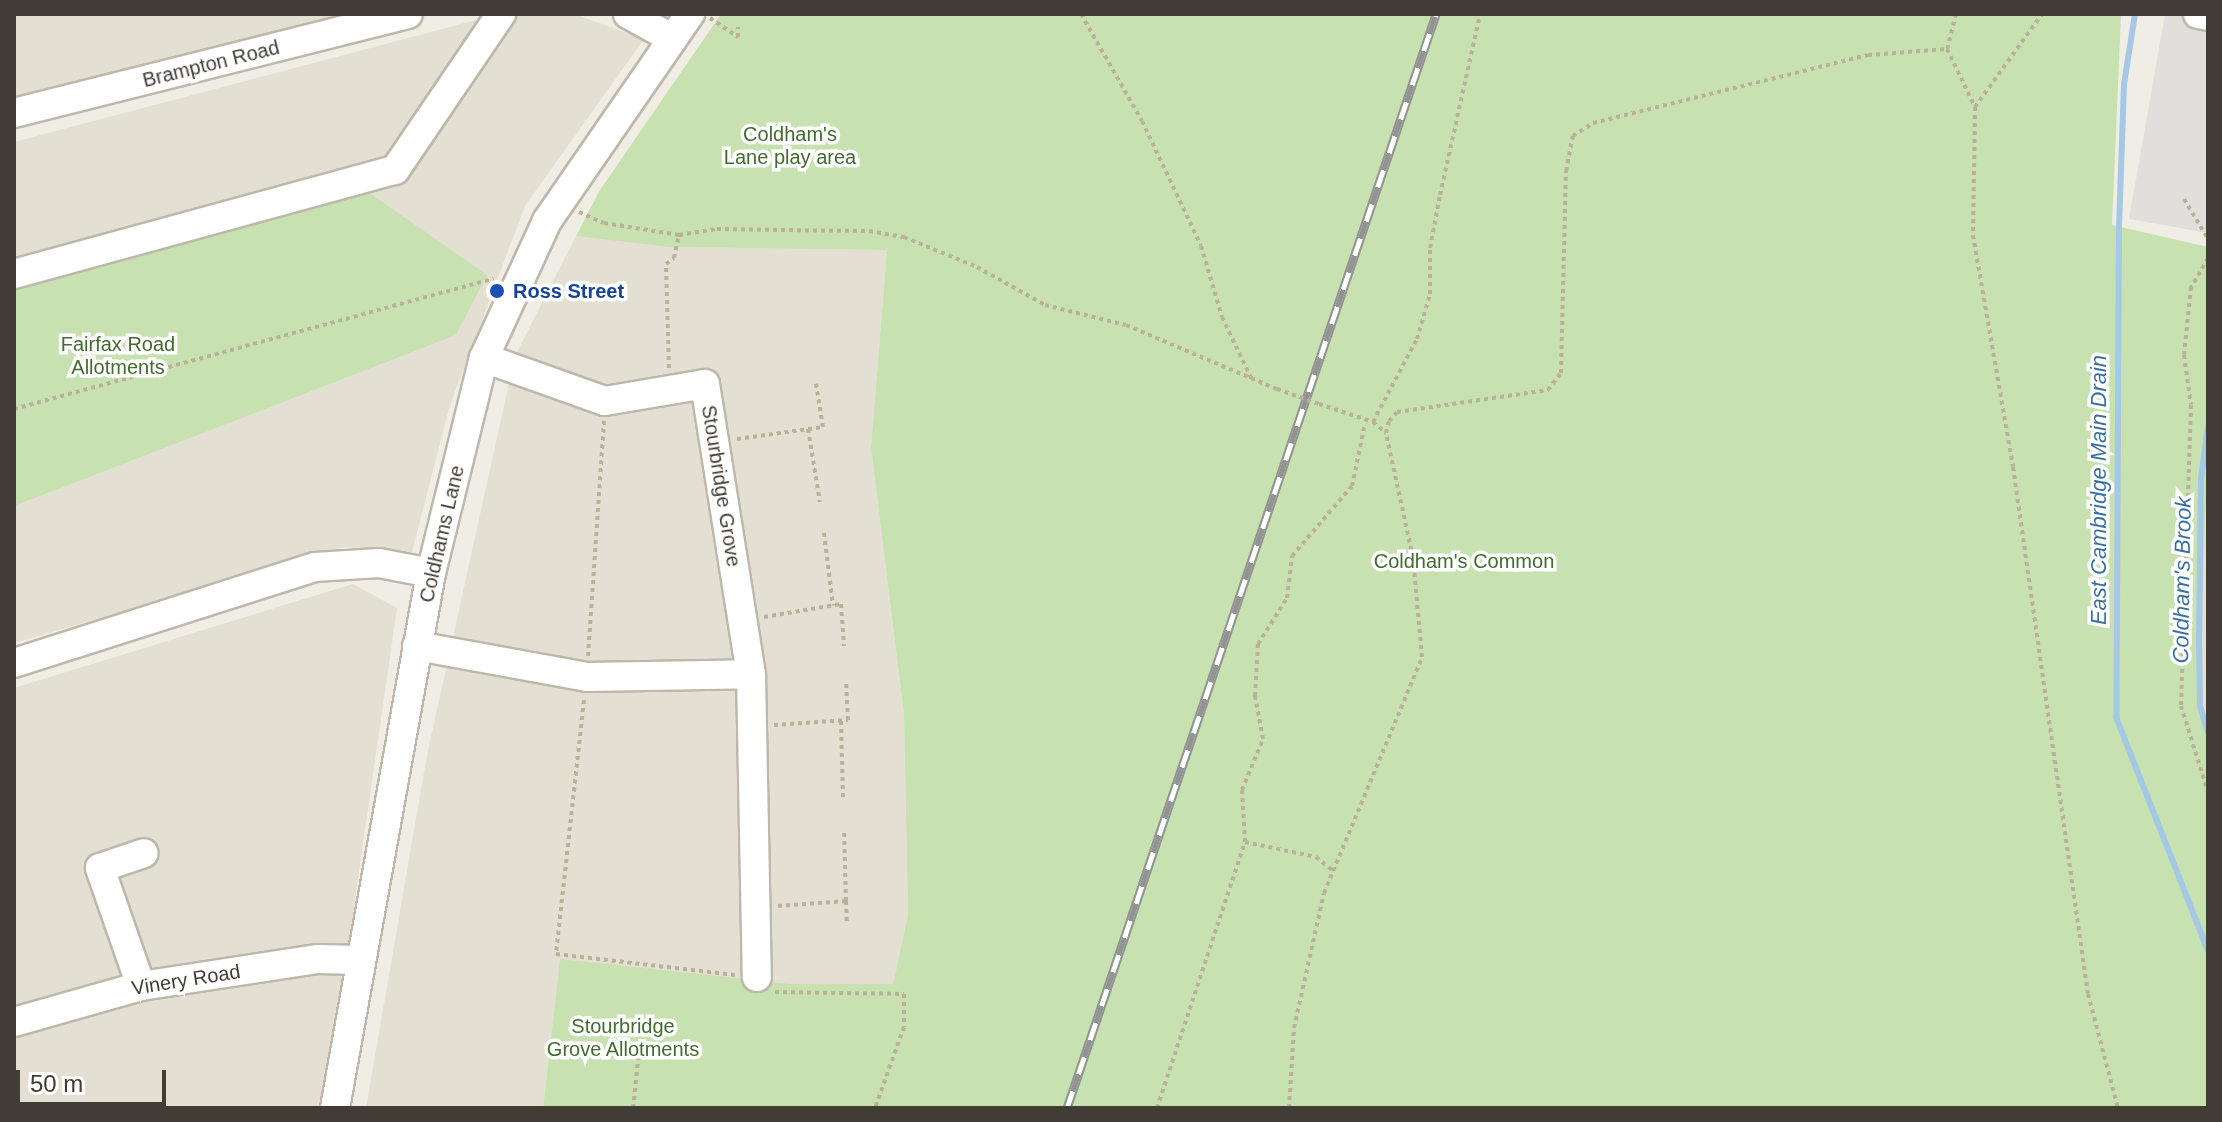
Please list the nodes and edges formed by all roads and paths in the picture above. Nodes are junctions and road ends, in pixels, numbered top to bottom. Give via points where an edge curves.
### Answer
1 (408, 14) edge
2 (501, 14) edge
3 (628, 14) edge
4 (690, 14) edge
5 (705, 14) edge
6 (1081, 14) edge
7 (1480, 14) edge
8 (1956, 14) edge
9 (2042, 14) edge
10 (2198, 14) edge
11 (2208, 16) edge
12 (738, 27) dead end
13 (673, 39) junction
14 (1947, 49) junction
15 (1975, 107) junction
16 (14, 113) edge
17 (2184, 199) dead end
18 (561, 200) junction
19 (679, 235) junction
20 (2208, 239) edge
21 (2208, 258) edge
22 (14, 274) edge
23 (514, 287) junction
24 (484, 358) junction
25 (1253, 381) junction
26 (816, 384) dead end
27 (670, 390) junction
28 (605, 401) junction
29 (14, 409) edge
30 (1373, 422) junction
31 (1365, 423) junction
32 (808, 429) junction
33 (1386, 433) junction
34 (715, 442) junction
35 (820, 502) dead end
36 (824, 533) dead end
37 (431, 573) junction
38 (833, 605) junction
39 (742, 621) junction
40 (417, 646) junction
41 (844, 646) dead end
42 (14, 663) edge
43 (751, 674) junction
44 (587, 677) junction
45 (846, 681) dead end
46 (841, 721) junction
47 (752, 726) junction
48 (2208, 792) edge
49 (843, 797) dead end
50 (844, 830) dead end
51 (1245, 842) junction
52 (144, 853) dead end
53 (1333, 871) junction
54 (846, 901) junction
55 (755, 908) junction
56 (847, 925) dead end
57 (361, 960) junction
58 (758, 985) junction
59 (141, 986) junction
60 (14, 1022) edge
61 (642, 1024) dead end
62 (335, 1108) edge
63 (633, 1108) edge
64 (875, 1108) edge
65 (1157, 1108) edge
66 (1289, 1108) edge
67 (2118, 1108) edge

1 - 16 street, Brampton Road
2 - 22 street via 395,170
3 - 13 street
4 - 13 street, Coldhams Lane
5 - 12 path via 738,37
6 - 25 path via 1142,121 1201,246 1222,317
7 - 30 path via 1430,248 1430,294 1422,326
8 - 14 path
9 - 15 path
10 - 11 street
13 - 18 street, Coldhams Lane
14 - 15 path
14 - 33 path via 1868,55 1593,123 1573,136 1566,171 1561,373 1548,390 1397,412
15 - 67 path via 1973,235 2013,467 2088,994
17 - 20 path
18 - 19 path via 604,223
18 - 23 street, Coldhams Lane
19 - 25 path via 717,229 869,231 904,237 977,267 1045,305 1126,325
19 - 27 path via 674,258 666,264
21 - 48 path via 2191,287 2184,355 2191,405 2181,706
23 - 24 street, Coldhams Lane
23 - 29 path via 495,279
24 - 28 street, Stourbridge Grove
24 - 37 street, Coldhams Lane
25 - 31 path, bridge
26 - 32 path via 823,427
27 - 28 street, Stourbridge Grove
27 - 34 street, Stourbridge Grove via 705,384
28 - 44 path
30 - 31 path
30 - 33 path
31 - 51 path via 1352,486 1292,556 1287,598 1258,644 1255,696 1263,739 1242,790
32 - 34 path
32 - 35 path
33 - 53 path via 1413,558 1422,657
34 - 39 street, Stourbridge Grove
36 - 38 path
37 - 40 street, Coldhams Lane
37 - 42 street via 379,563 315,567
38 - 39 path
38 - 41 path via 841,604
39 - 43 street, Stourbridge Grove
40 - 44 street
40 - 57 street, Coldhams Lane
43 - 44 street
43 - 47 street, Stourbridge Grove
44 - 58 path via 556,954
45 - 46 path via 848,720
46 - 47 path
46 - 49 path
47 - 55 street, Stourbridge Grove
50 - 54 path
51 - 53 path via 1316,857
51 - 65 path
52 - 59 street via 100,868
53 - 66 path via 1294,1028
54 - 55 path
54 - 56 path
55 - 58 street, Stourbridge Grove
57 - 59 street, Vinery Road via 318,959
57 - 62 street, Coldhams Lane
58 - 64 path via 904,994 904,1027
59 - 60 street, Vinery Road
61 - 63 path

